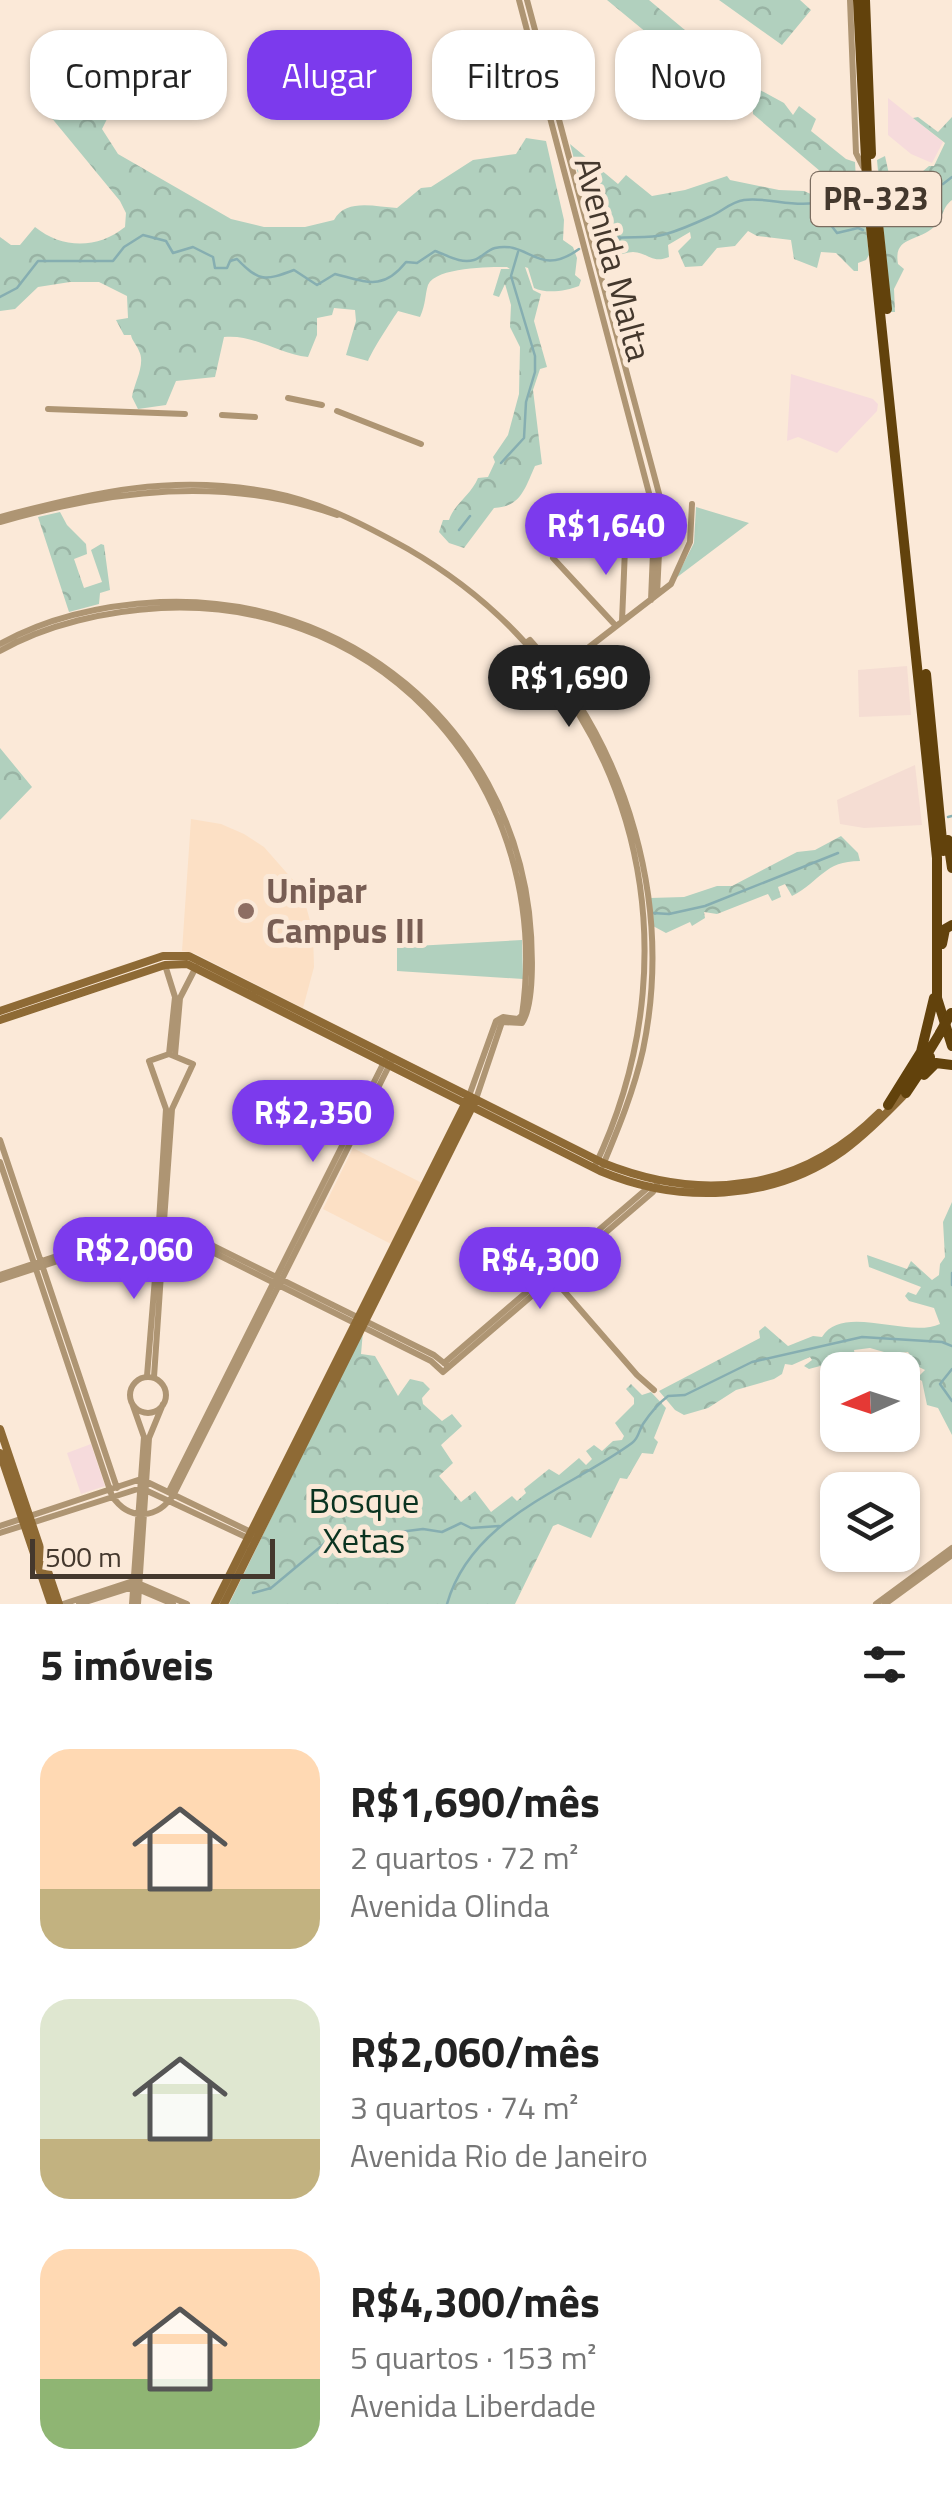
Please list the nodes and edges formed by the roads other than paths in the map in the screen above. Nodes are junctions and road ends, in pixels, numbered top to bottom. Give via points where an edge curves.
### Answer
1 (519, 0) edge
2 (527, 0) edge
3 (865, 0) edge
4 (854, 9) edge
5 (867, 68) junction
6 (868, 198) junction
7 (884, 315) junction
8 (288, 398) dead end
9 (322, 405) dead end
10 (48, 409) dead end
11 (337, 411) dead end
12 (184, 414) dead end
13 (222, 415) dead end
14 (255, 416) dead end
15 (420, 444) dead end
16 (692, 504) dead end
17 (588, 509) dead end
18 (564, 510) dead end
19 (0, 520) edge
20 (656, 531) junction
21 (626, 536) junction
22 (656, 553) junction
23 (554, 558) dead end
24 (654, 597) junction
25 (619, 624) junction
26 (528, 642) junction
27 (0, 648) edge
28 (558, 671) junction
29 (940, 803) junction
30 (947, 835) junction
31 (952, 850) edge
32 (952, 868) edge
33 (952, 926) edge
34 (942, 950) junction
35 (180, 959) junction
36 (164, 960) junction
37 (142, 968) junction
38 (196, 968) junction
39 (936, 977) junction
40 (178, 997) junction
41 (0, 1011) edge
42 (952, 1015) edge
43 (0, 1020) edge
44 (944, 1034) edge
45 (952, 1046) edge
46 (172, 1055) junction
47 (388, 1060) junction
48 (952, 1064) edge
49 (179, 1092) junction
50 (162, 1093) junction
51 (906, 1093) junction
52 (888, 1104) junction
53 (469, 1105) junction
54 (169, 1109) junction
55 (870, 1125) junction
56 (0, 1140) edge
57 (0, 1162) edge
58 (599, 1166) junction
59 (654, 1185) junction
60 (162, 1226) junction
61 (38, 1265) junction
62 (551, 1276) junction
63 (0, 1277) edge
64 (277, 1282) junction
65 (360, 1323) junction
66 (150, 1377) junction
67 (654, 1390) dead end
68 (132, 1403) junction
69 (163, 1404) junction
70 (0, 1430) edge
71 (146, 1437) junction
72 (3, 1452) edge
73 (144, 1479) junction
74 (143, 1489) junction
75 (113, 1491) junction
76 (171, 1495) junction
77 (142, 1515) junction
78 (23, 1518) junction
79 (0, 1529) edge
80 (253, 1537) junction
81 (952, 1551) edge
82 (136, 1584) junction
83 (51, 1597) edge
84 (61, 1604) edge
85 (80, 1604) edge
86 (135, 1604) edge
87 (173, 1604) edge
88 (187, 1604) edge
89 (215, 1604) edge
90 (224, 1604) edge
91 (876, 1604) edge
92 (884, 1604) edge

1 - 20 street, Avenida Malta
2 - 20 street, Avenida Malta via 660,501
3 - 5 highway, PR-323
4 - 5 highway via 862,18
4 - 6 highway, PR-323
4 - 6 street via 856,156
5 - 7 highway, PR-323
6 - 7 highway, PR-323
7 - 29 highway
7 - 39 highway via 873,321 889,394 937,858
8 - 9 street
10 - 12 street
11 - 15 street
13 - 14 street
16 - 24 street via 690,542 671,584
17 - 21 street via 626,525
18 - 21 street
19 - 26 street via 81,495 148,489 246,491 323,508 444,571
20 - 22 street via 646,541
20 - 22 street via 669,544
21 - 25 street
22 - 24 street
23 - 25 street
24 - 25 street
25 - 28 street
26 - 28 street
26 - 58 street via 577,708 611,777 644,918 646,974 636,1048
27 - 53 street via 43,624 122,605 184,602 248,610 334,636 380,664 448,724 492,788 516,845 527,896 530,980 522,1020 499,1021
28 - 58 street via 594,729 628,808 652,936 643,1049
29 - 30 highway
29 - 34 highway
30 - 31 highway
30 - 32 highway
33 - 34 highway via 943,933
34 - 44 highway
35 - 36 main road
35 - 38 main road
35 - 47 main road via 236,979
36 - 37 main road
36 - 40 street
37 - 41 main road
37 - 43 main road
38 - 40 street
38 - 47 main road
39 - 45 highway
39 - 52 highway via 924,1044
40 - 46 street
42 - 44 highway, bridge
44 - 51 highway
44 - 52 highway
46 - 49 street via 193,1064
46 - 50 street via 149,1061
47 - 53 main road
47 - 64 street
48 - 51 highway via 936,1063
49 - 50 street
49 - 54 street
50 - 54 street
51 - 55 main road
52 - 55 main road
53 - 58 main road
53 - 65 main road
54 - 60 street
55 - 59 main road via 802,1169 763,1183 732,1189
56 - 61 street
57 - 61 street
58 - 59 main road
59 - 62 street
60 - 61 street
60 - 64 street
60 - 66 street
61 - 63 street
61 - 75 street
62 - 65 street via 444,1367
62 - 67 street
64 - 65 street
64 - 76 street
65 - 80 main road
66 - 68 street via 133,1384
66 - 69 street via 165,1388
68 - 69 street via 147,1413
68 - 71 street
69 - 71 street
70 - 72 main road
71 - 73 street
72 - 78 main road
73 - 74 street
73 - 75 street
73 - 76 street
74 - 75 street
74 - 76 street
74 - 77 street
75 - 77 street via 124,1509
75 - 78 street
76 - 77 street via 159,1511
76 - 80 street
77 - 82 street
78 - 79 street
78 - 83 main road
80 - 89 main road
80 - 90 main road
81 - 91 street
81 - 92 street
82 - 84 street
82 - 85 street
82 - 86 street
82 - 87 street
82 - 88 street
83 - 84 main road

